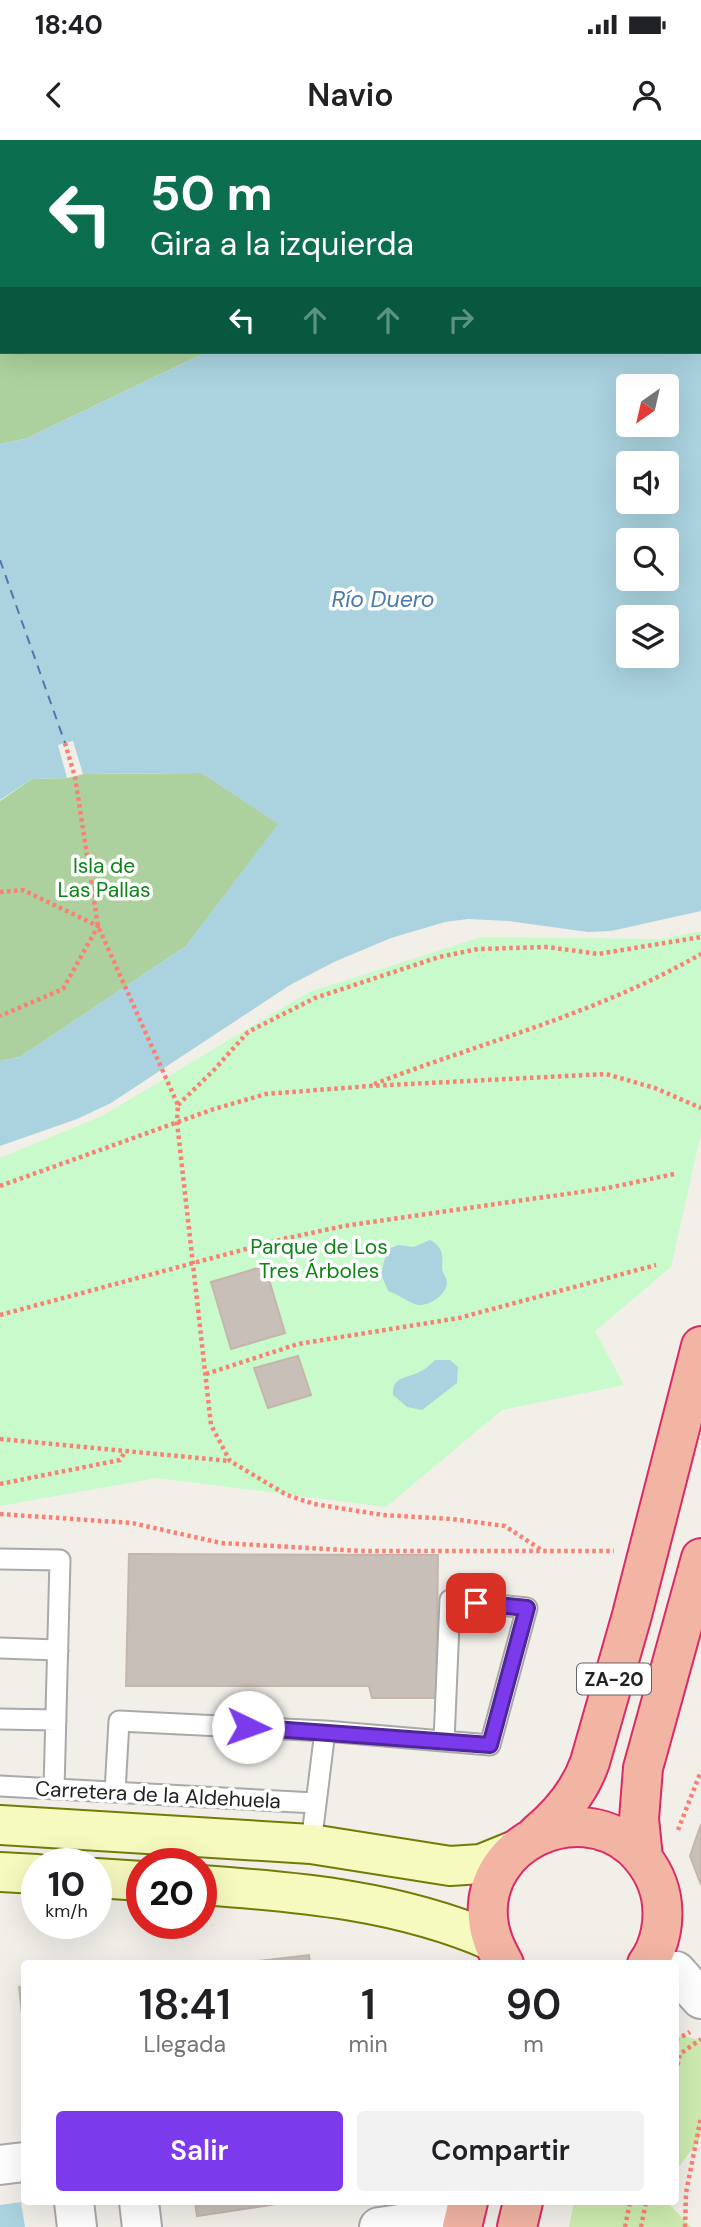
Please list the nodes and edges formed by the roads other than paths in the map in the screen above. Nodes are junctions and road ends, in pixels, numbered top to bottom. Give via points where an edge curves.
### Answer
1 (701, 1346) edge
2 (701, 1558) edge
3 (0, 1559) edge
4 (0, 1648) edge
5 (58, 1650) junction
6 (0, 1719) edge
7 (56, 1720) junction
8 (325, 1731) junction
9 (444, 1741) junction
10 (0, 1786) edge
11 (54, 1789) junction
12 (115, 1793) junction
13 (316, 1803) junction
14 (0, 1825) edge
15 (525, 1843) junction
16 (311, 1844) junction
17 (643, 1857) junction
18 (0, 1872) edge
19 (21, 1873) edge
20 (217, 1886) edge
21 (498, 1952) edge
22 (663, 1960) edge
23 (679, 1978) edge
24 (679, 1997) edge
25 (701, 2001) edge
26 (21, 2162) edge
27 (0, 2165) edge
28 (74, 2205) edge
29 (139, 2205) edge
30 (455, 2205) edge
31 (467, 2205) edge
32 (522, 2205) edge
33 (396, 2226) edge
34 (77, 2227) edge
35 (142, 2227) edge
36 (462, 2227) edge
37 (517, 2227) edge

1 - 15 highway, ZA-20 via 590,1762 567,1805
2 - 17 highway, ZA-20 via 643,1768 639,1819
3 - 5 lane via 60,1560
4 - 5 lane
5 - 7 lane
6 - 7 lane
7 - 11 lane
8 - 9 lane
8 - 12 lane via 119,1721
8 - 13 lane
9 - 9 lane via 450,1600 527,1608 490,1745
10 - 11 lane, Carretera de la Aldehuela
11 - 12 lane, Carretera de la Aldehuela
12 - 13 lane, Carretera de la Aldehuela
13 - 16 lane
14 - 16 main road, Carretera de la Aldehuela
15 - 16 main road, Carretera de la Aldehuela via 481,1864 450,1866
15 - 17 highway via 567,1826 595,1827 621,1838
15 - 21 highway via 498,1871 489,1894 487,1918
17 - 22 highway via 658,1883
18 - 19 main road
20 - 21 main road via 367,1903 432,1918
23 - 25 street
24 - 25 street
26 - 27 street
28 - 34 street
29 - 35 street
30 - 33 street
31 - 36 highway
32 - 37 highway

